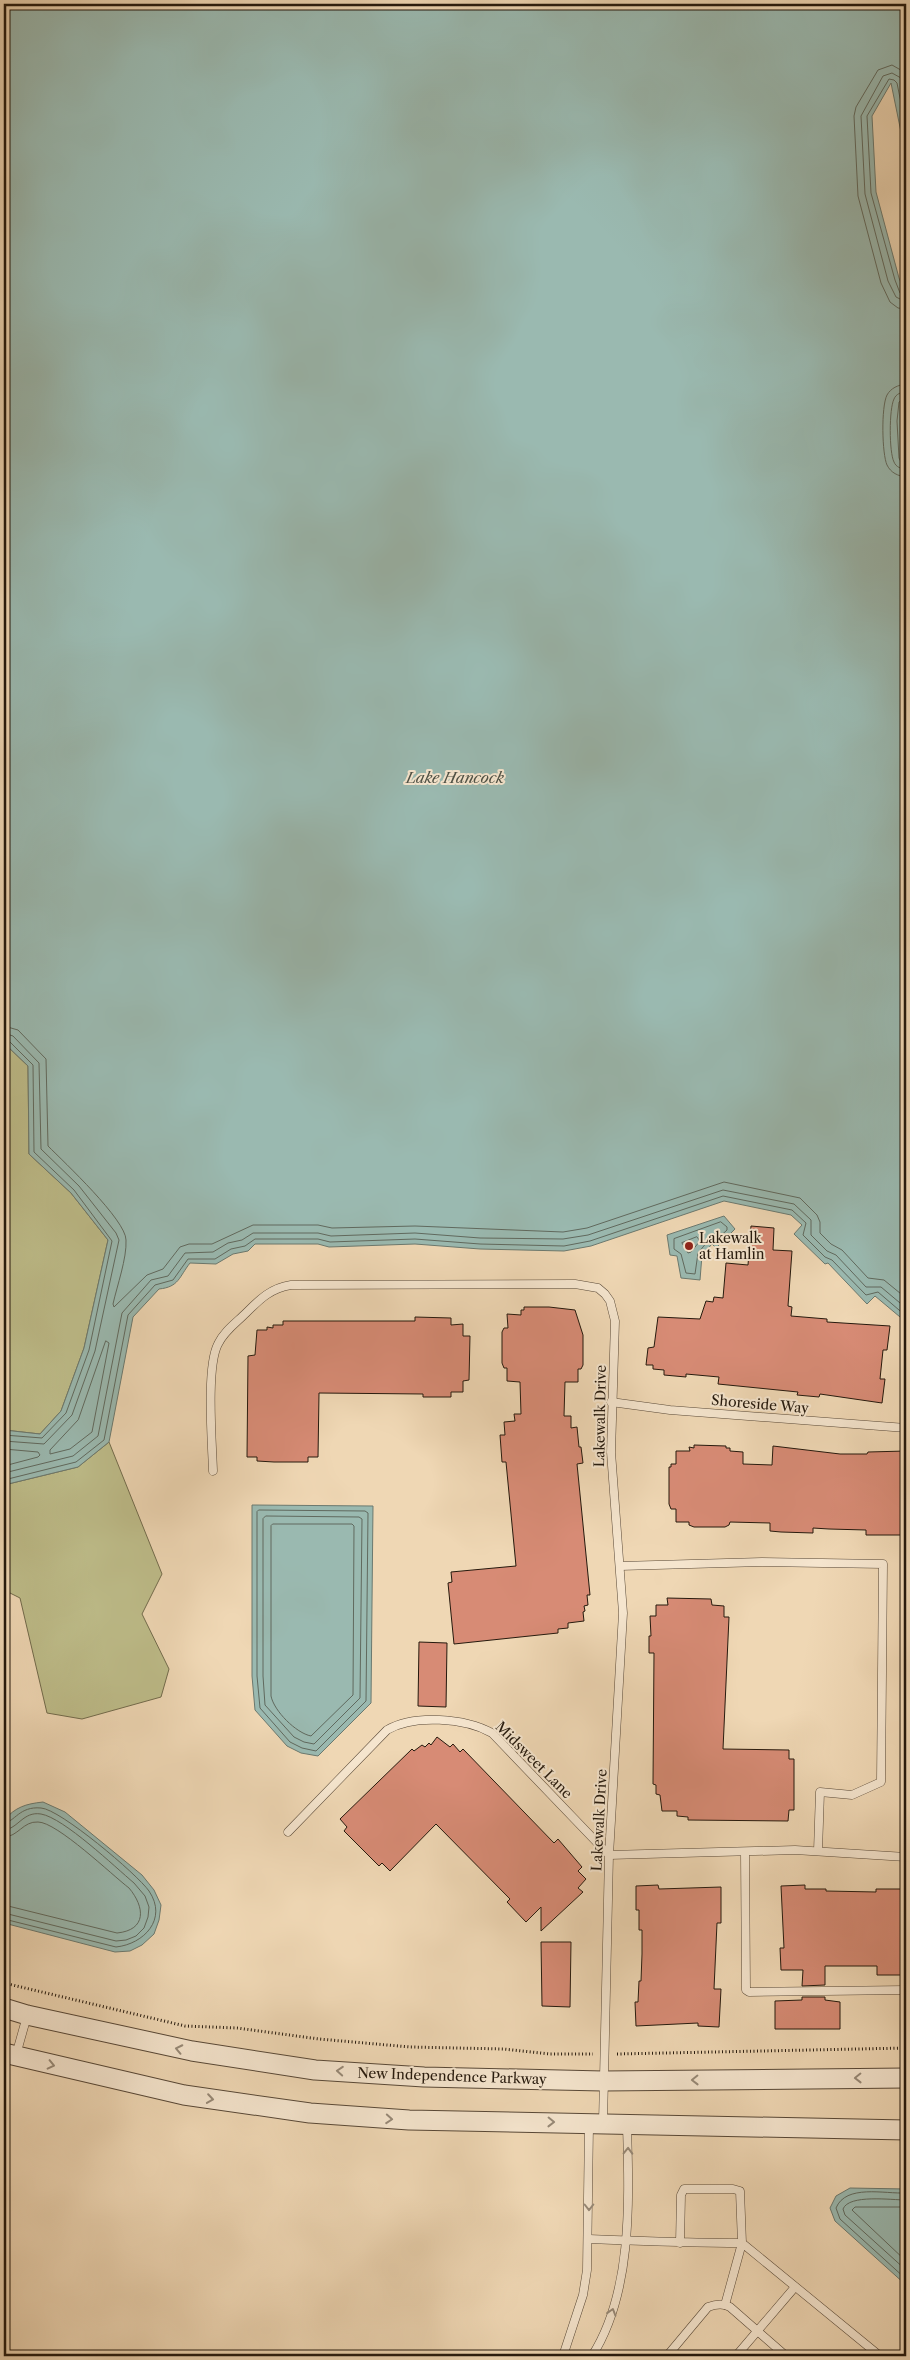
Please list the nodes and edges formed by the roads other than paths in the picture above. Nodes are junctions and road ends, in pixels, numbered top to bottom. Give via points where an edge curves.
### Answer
1 (612, 1402) junction
2 (906, 1428) edge
3 (213, 1470) dead end
4 (620, 1566) junction
5 (288, 1832) dead end
6 (818, 1851) junction
7 (745, 1852) junction
8 (609, 1855) junction
9 (906, 1858) edge
10 (906, 1990) edge
11 (4, 2008) edge
12 (27, 2015) junction
13 (10, 2055) edge
14 (906, 2078) edge
15 (603, 2081) junction
16 (596, 2123) junction
17 (627, 2124) junction
18 (906, 2130) edge
19 (589, 2239) junction
20 (626, 2241) junction
21 (680, 2243) junction
22 (742, 2243) junction
23 (796, 2287) junction
24 (726, 2305) junction
25 (757, 2332) junction
26 (563, 2356) edge
27 (592, 2356) edge
28 (667, 2356) edge
29 (736, 2356) edge
30 (786, 2356) edge
31 (880, 2356) edge

1 - 2 lane, Shoreside Way
1 - 3 lane, Lakewalk Drive via 614,1310 598,1288 575,1284 291,1285 263,1296 218,1343 211,1375
1 - 4 lane, Lakewalk Drive via 612,1485
4 - 6 lane via 762,1562 883,1564 881,1782 852,1796 820,1792
4 - 8 lane, Lakewalk Drive via 623,1634
5 - 8 lane, Midsweet Lane via 386,1730 407,1721 456,1721 471,1723 492,1733
6 - 7 lane
6 - 9 lane
7 - 8 lane
7 - 10 lane via 746,1990
8 - 15 lane, Lakewalk Drive
11 - 12 street, New Independence Parkway
12 - 13 lane
15 -> 12 street, New Independence Parkway via 424,2077 315,2070 192,2052
13 -> 16 street via 184,2095 310,2113 409,2120
14 -> 15 street, New Independence Parkway
15 - 16 lane, Lakewalk Drive
16 - 17 street
16 -> 19 lane, Lakewalk Drive
17 - 18 street
20 -> 17 lane
19 - 20 lane
19 - 26 lane, Lakewalk Drive via 584,2295
20 - 21 lane
27 -> 20 lane via 611,2318 622,2278
21 - 22 lane
21 - 22 lane via 681,2195 687,2188 740,2191
22 - 23 lane
22 - 24 lane
23 - 25 lane
23 - 31 lane
24 - 25 lane
24 - 28 lane via 708,2307
25 - 29 lane
25 - 30 lane

